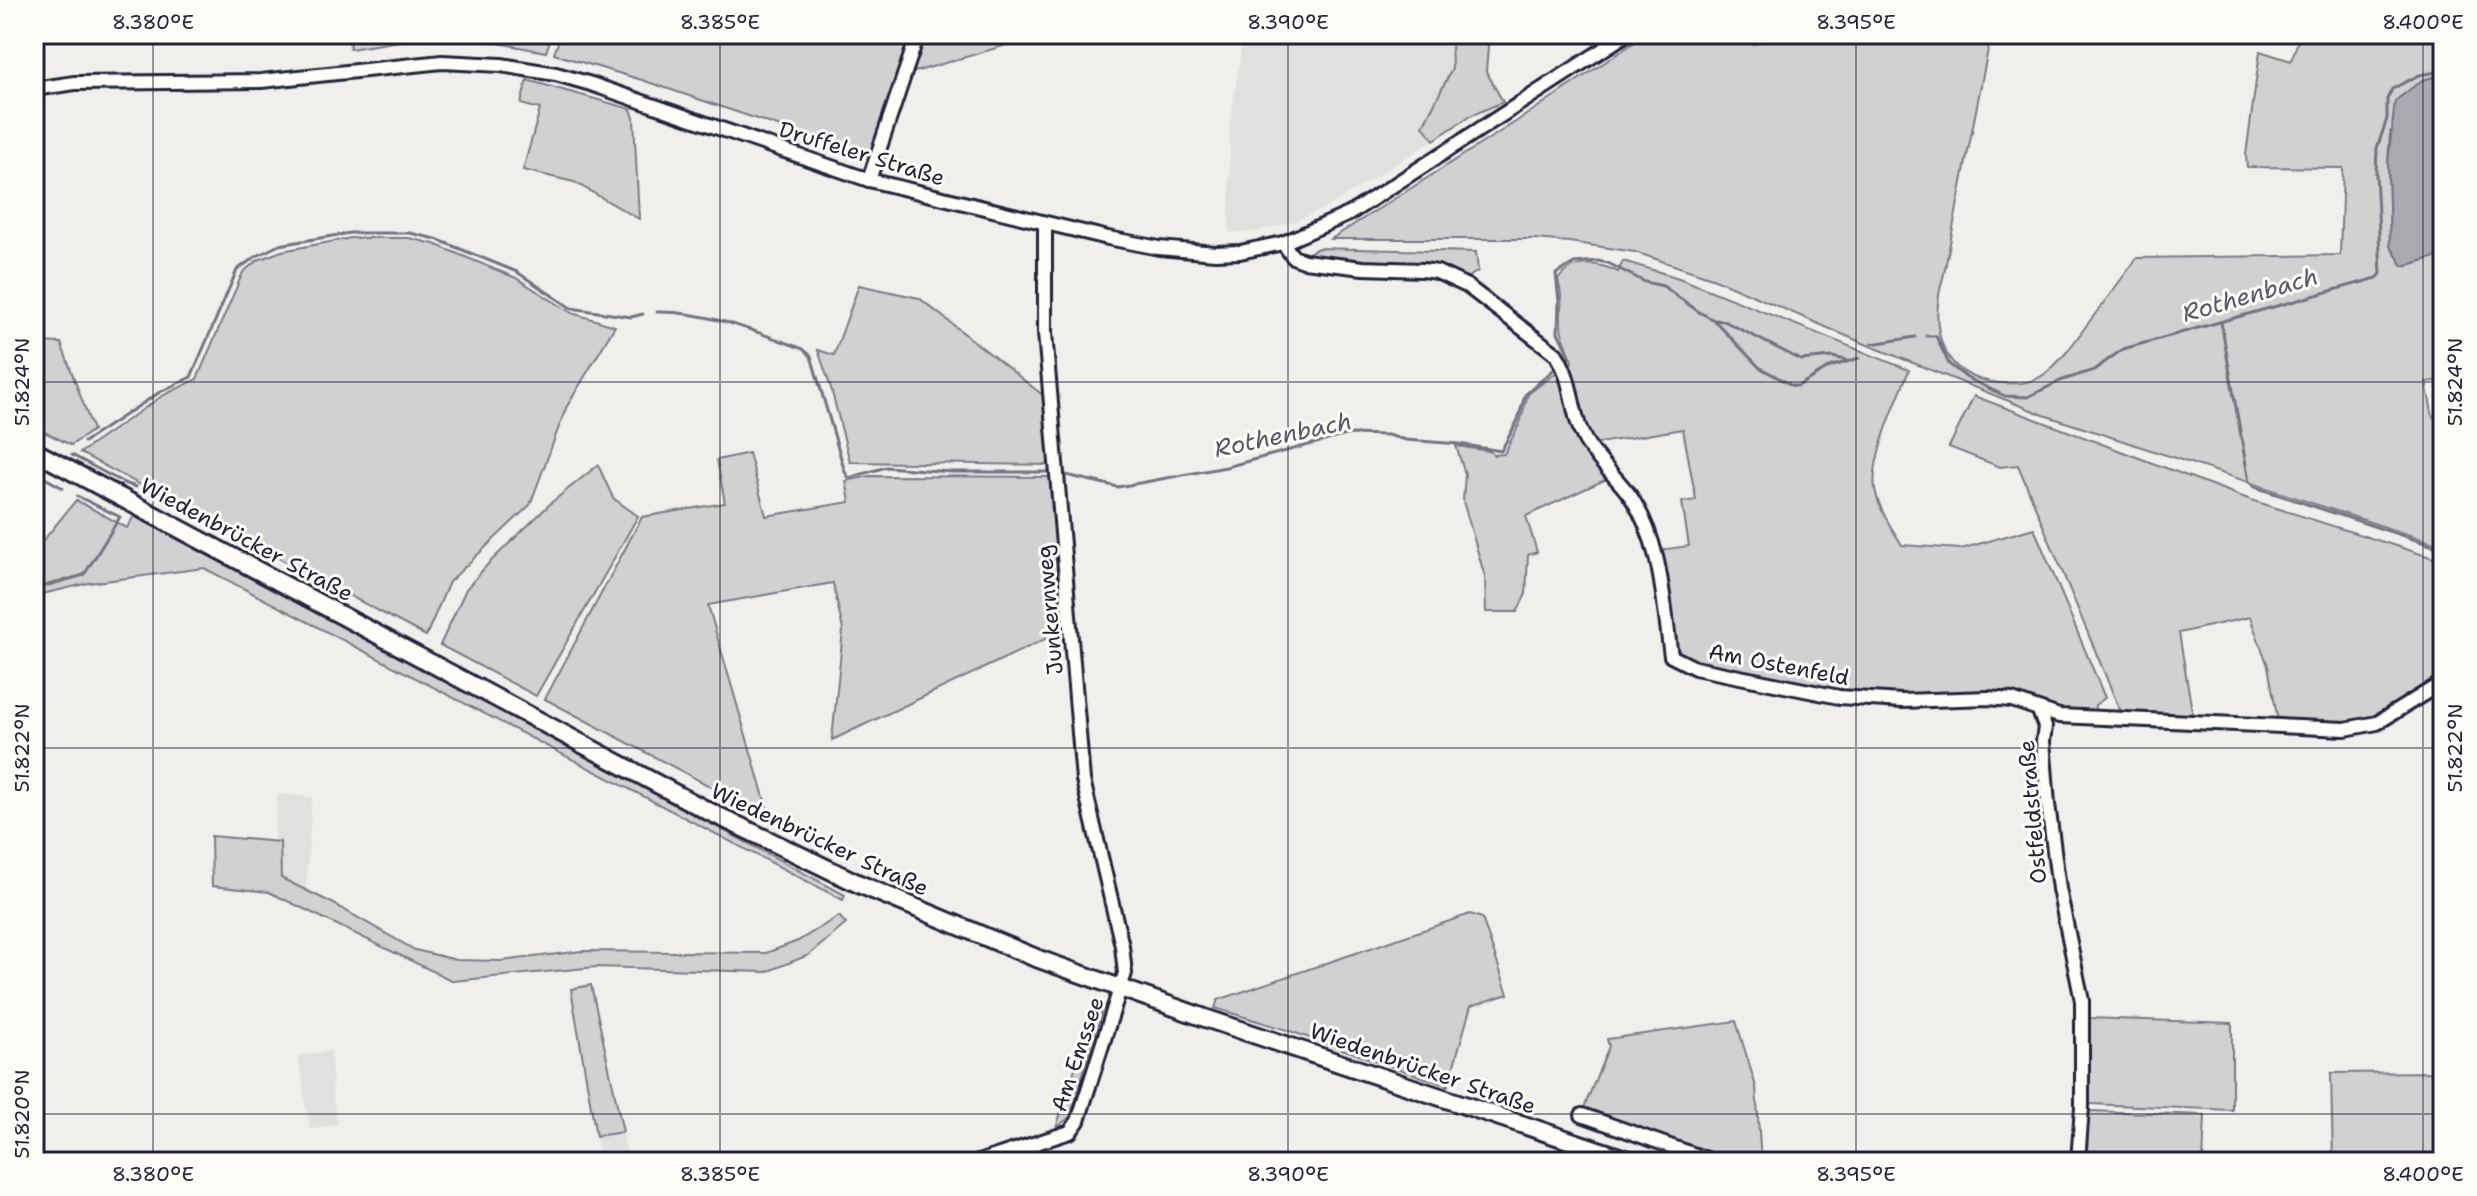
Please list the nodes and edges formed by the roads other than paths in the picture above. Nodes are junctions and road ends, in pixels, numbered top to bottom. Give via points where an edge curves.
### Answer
1 (918, 34) edge
2 (1627, 34) edge
3 (34, 89) edge
4 (869, 180) junction
5 (1045, 224) junction
6 (1283, 243) junction
7 (34, 451) edge
8 (2443, 682) edge
9 (2039, 711) junction
10 (2059, 716) junction
11 (2045, 727) junction
12 (1120, 988) junction
13 (1582, 1115) dead end
14 (978, 1162) edge
15 (1634, 1162) edge
16 (1715, 1162) edge
17 (2078, 1162) edge

1 - 4 street
2 - 6 street, Druffeler Straße via 1383,194 1327,226
3 - 4 street, Druffeler Straße via 75,83 261,81 442,62 501,65 591,84
4 - 5 street, Druffeler Straße
5 - 6 street, Druffeler Straße via 1190,252 1240,252
5 - 12 street, Junkernweg via 1045,333 1083,780 1122,946 1125,973
6 - 9 street, Am Ostenfeld via 1293,257 1304,261 1423,270 1452,278 1556,354 1565,367 1584,438 1647,525 1671,656 1681,663 1839,697 1988,698
7 - 12 main road, Wiedenbrücker Straße via 757,835 943,921
8 - 10 street, Ostfeldstraße via 2377,723 2345,729
9 - 10 street, Am Ostenfeld
9 - 11 street
10 - 11 street, Ostfeldstraße
11 - 17 street, Ostfeldstraße via 2059,889 2082,1001
12 - 14 street, Am Emssee via 1070,1132
12 - 15 main road, Wiedenbrücker Straße
13 - 16 street

